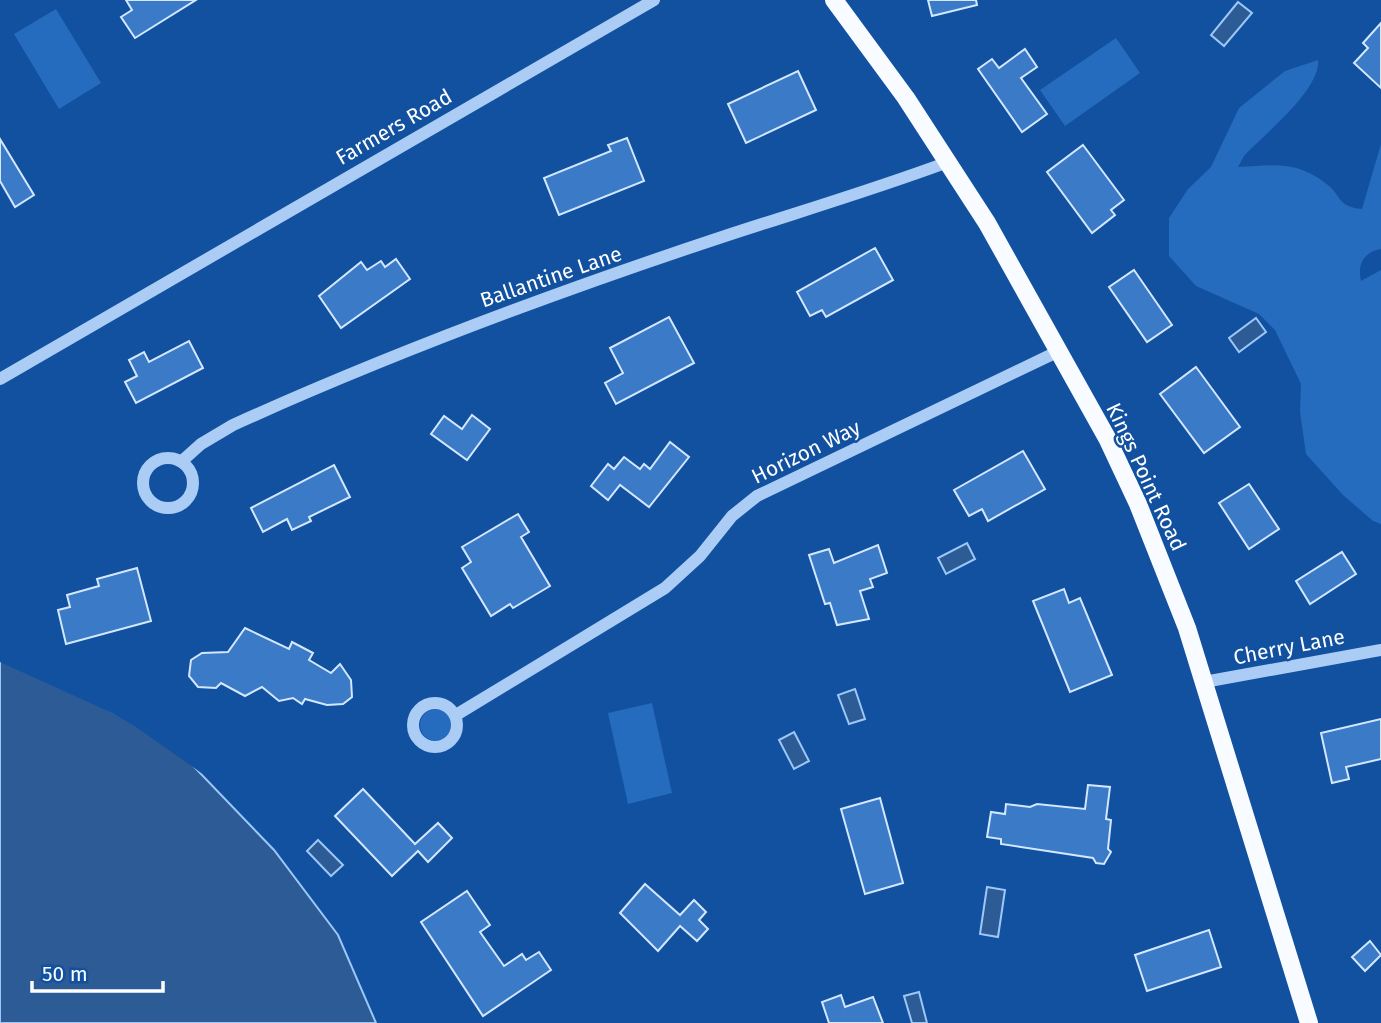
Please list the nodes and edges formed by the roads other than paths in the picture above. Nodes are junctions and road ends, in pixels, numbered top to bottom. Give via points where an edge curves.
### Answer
1 (654, 0) edge
2 (834, 0) edge
3 (948, 162) junction
4 (1059, 351) junction
5 (0, 379) edge
6 (182, 461) junction
7 (1381, 650) edge
8 (1204, 682) junction
9 (456, 715) dead end
10 (1309, 1023) edge

1 - 5 street, Farmers Road
2 - 3 main road, Kings Point Road
3 - 4 main road, Kings Point Road
3 - 6 street, Ballantine Lane via 462,329 233,425
4 - 8 main road, Kings Point Road via 1138,504
4 - 9 street, Horizon Way via 757,496 732,516 700,556 665,588
6 - 6 street via 166,457 146,470 143,487 158,506 175,508 192,491 192,474
7 - 8 street, Cherry Lane
8 - 10 main road, Kings Point Road

